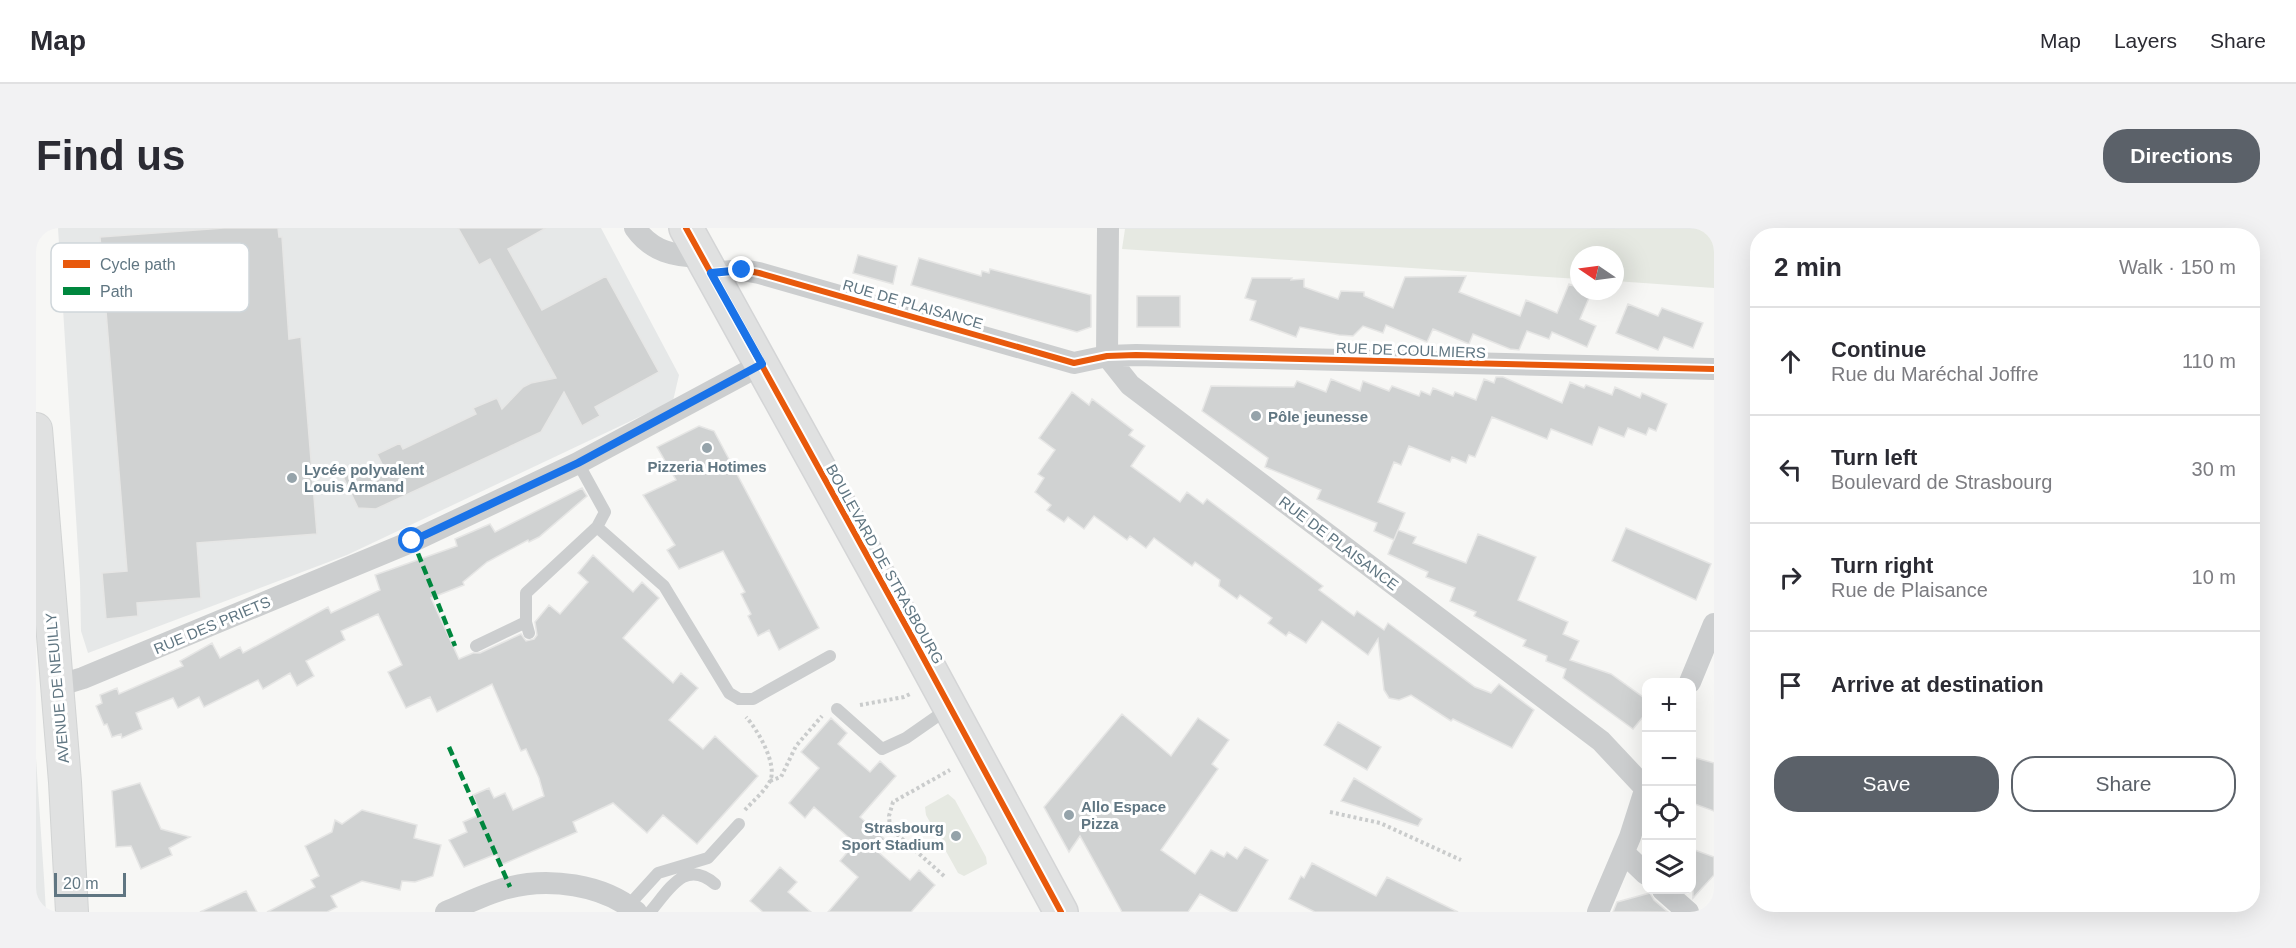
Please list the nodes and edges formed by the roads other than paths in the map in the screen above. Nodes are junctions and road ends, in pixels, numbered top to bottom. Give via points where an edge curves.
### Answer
1 (634, 228) edge
2 (686, 228) edge
3 (1108, 228) edge
4 (707, 265) junction
5 (1107, 356) junction
6 (762, 364) junction
7 (1714, 369) edge
8 (36, 429) edge
9 (578, 463) junction
10 (597, 528) junction
11 (1714, 624) edge
12 (476, 646) dead end
13 (830, 656) dead end
14 (1692, 678) edge
15 (57, 686) junction
16 (950, 708) junction
17 (837, 709) dead end
18 (1644, 786) edge
19 (1642, 800) edge
20 (740, 824) road end
21 (1624, 853) junction
22 (1642, 869) edge
23 (715, 884) dead end
24 (1668, 894) edge
25 (632, 909) edge
26 (72, 912) edge
27 (447, 912) edge
28 (650, 912) edge
29 (1061, 912) edge
30 (1598, 912) edge
31 (1688, 912) edge

1 - 4 street, RUE DE PLAISANCE via 645,242
2 - 4 main road, BOULEVARD DE STRASBOURG
3 - 5 street
4 - 5 street, RUE DE PLAISANCE via 759,273 1074,363
4 - 6 main road, BOULEVARD DE STRASBOURG
5 - 7 street, RUE DE COULMIERS
5 - 18 street, RUE DE PLAISANCE via 1130,385 1601,741
6 - 9 street, RUE DES PRIETS
6 - 16 main road, BOULEVARD DE STRASBOURG
8 - 15 street, AVENUE DE NEUILLY
9 - 10 lane via 604,512
9 - 15 street, RUE DES PRIETS via 412,541
10 - 12 lane via 526,593 528,627
10 - 13 lane via 664,586 729,693 739,699 753,699
11 - 14 street
15 - 26 street, AVENUE DE NEUILLY
16 - 17 lane via 882,749
16 - 29 main road, BOULEVARD DE STRASBOURG
19 - 21 street, RUE DE PLAISANCE
20 - 25 lane via 708,858 658,873
21 - 22 street
21 - 30 street, RUE DE PLAISANCE
23 - 28 lane via 705,875 691,873 679,878
24 - 31 street
25 - 27 street via 623,901 581,885 526,884

